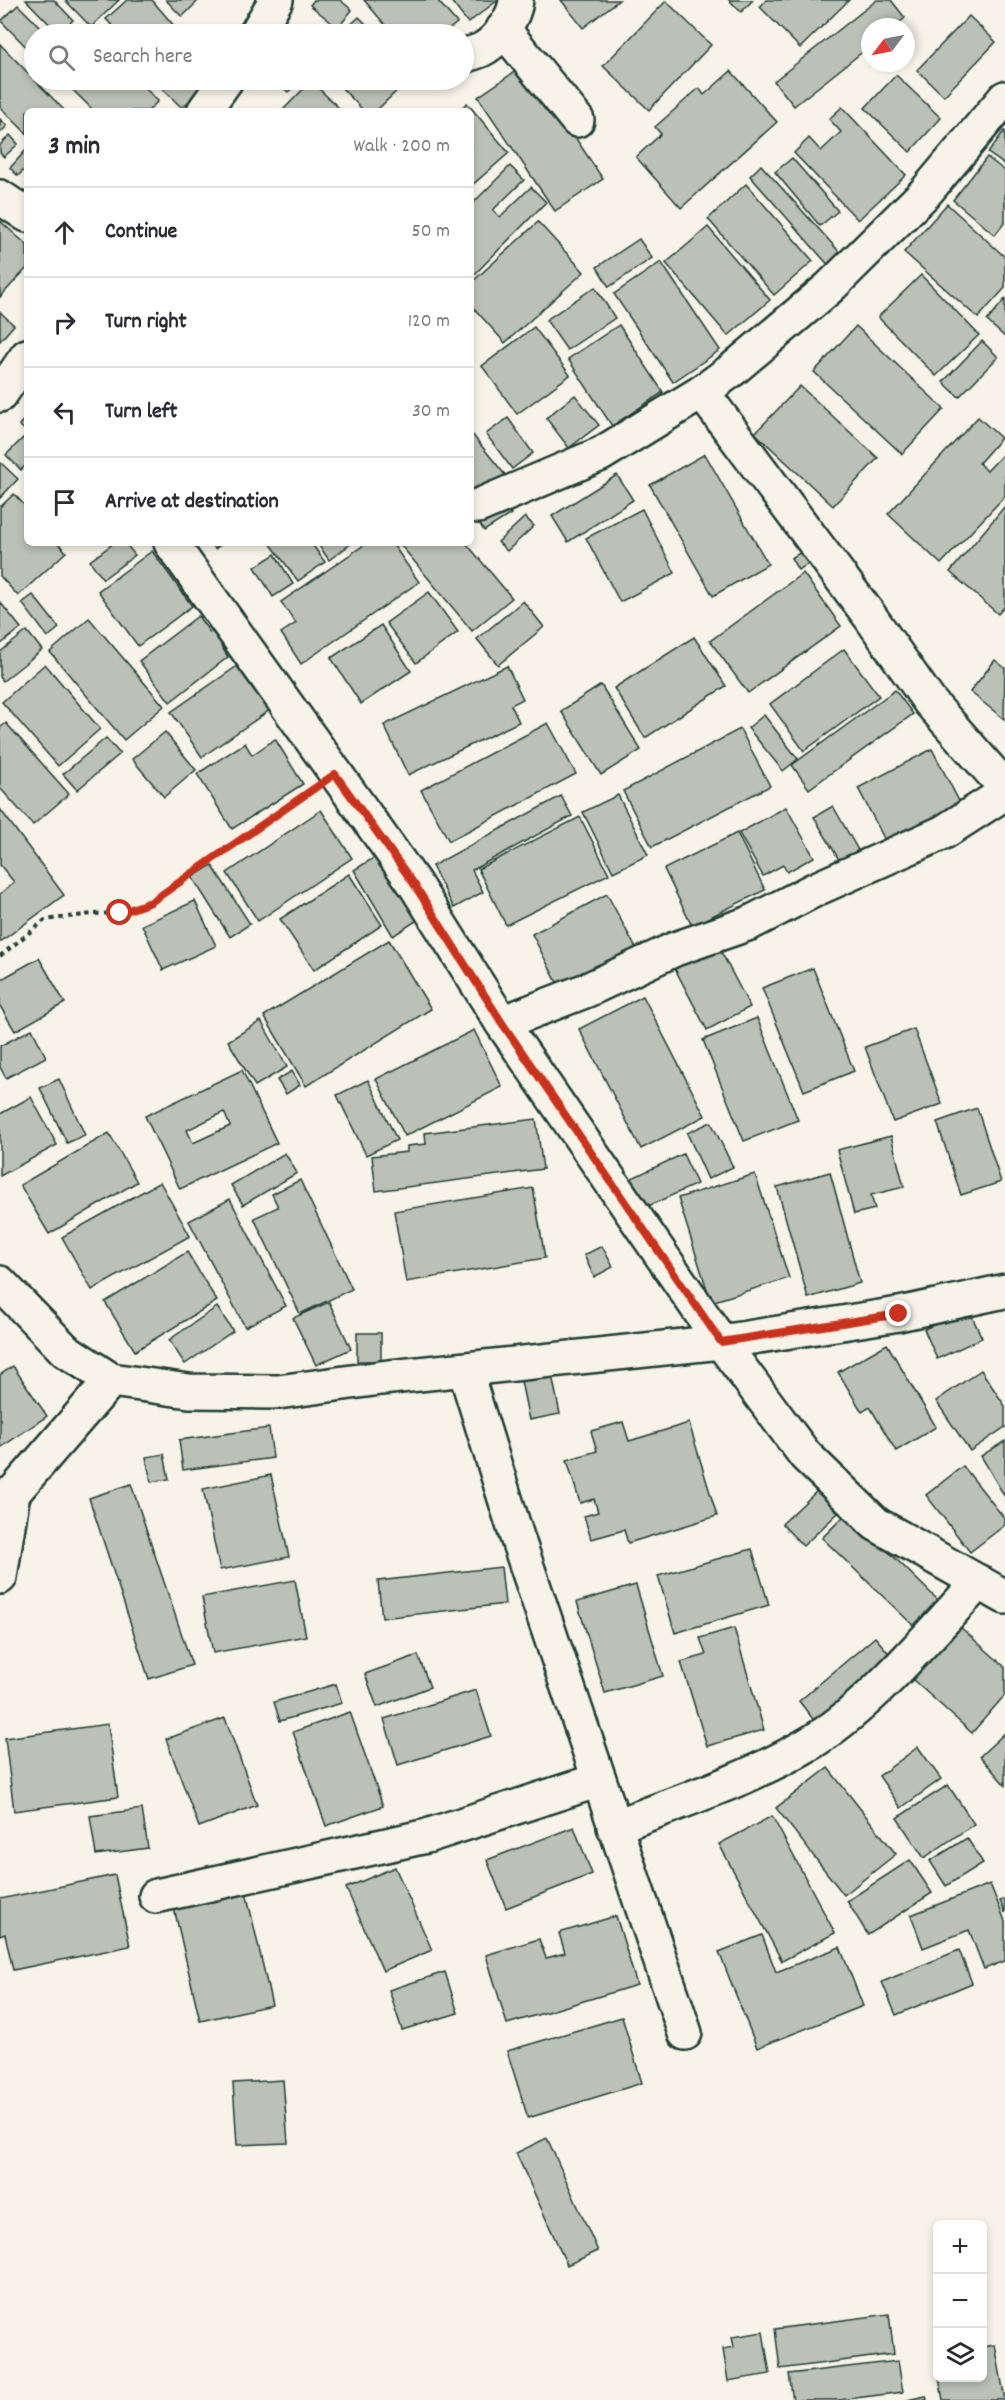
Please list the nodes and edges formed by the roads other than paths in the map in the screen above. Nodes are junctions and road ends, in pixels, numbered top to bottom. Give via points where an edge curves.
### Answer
1 (276, 0) edge
2 (509, 14) edge
3 (262, 24) edge
4 (474, 52) edge
5 (219, 90) edge
6 (1005, 98) edge
7 (206, 108) edge
8 (577, 120) dead end
9 (0, 197) edge
10 (24, 214) edge
11 (24, 366) edge
12 (702, 392) junction
13 (0, 395) edge
14 (478, 506) dead end
15 (173, 546) edge
16 (1005, 787) edge
17 (1005, 793) edge
18 (502, 1023) junction
19 (0, 1283) edge
20 (1005, 1291) edge
21 (721, 1342) junction
22 (465, 1370) junction
23 (111, 1380) junction
24 (6, 1495) edge
25 (0, 1577) edge
26 (992, 1589) edge
27 (599, 1780) junction
28 (614, 1827) junction
29 (156, 1896) dead end
30 (685, 2033) dead end

1 - 3 street
2 - 4 street via 486,48
2 - 8 street
5 - 7 street
6 - 12 street via 925,193 830,287
9 - 10 street
11 - 13 street
12 - 14 street via 601,454
12 - 16 street via 929,701
15 - 18 street via 414,884
17 - 18 street via 944,832 750,923 675,949 587,990
18 - 21 street
19 - 23 street via 65,1350
20 - 21 street via 899,1314
21 - 22 street
21 - 26 street via 805,1455 876,1524
22 - 23 street via 278,1392 189,1391
22 - 27 street
23 - 24 street
24 - 25 street
26 - 28 street via 864,1703 809,1744 754,1772
27 - 28 street
27 - 29 street via 427,1836
28 - 30 street

